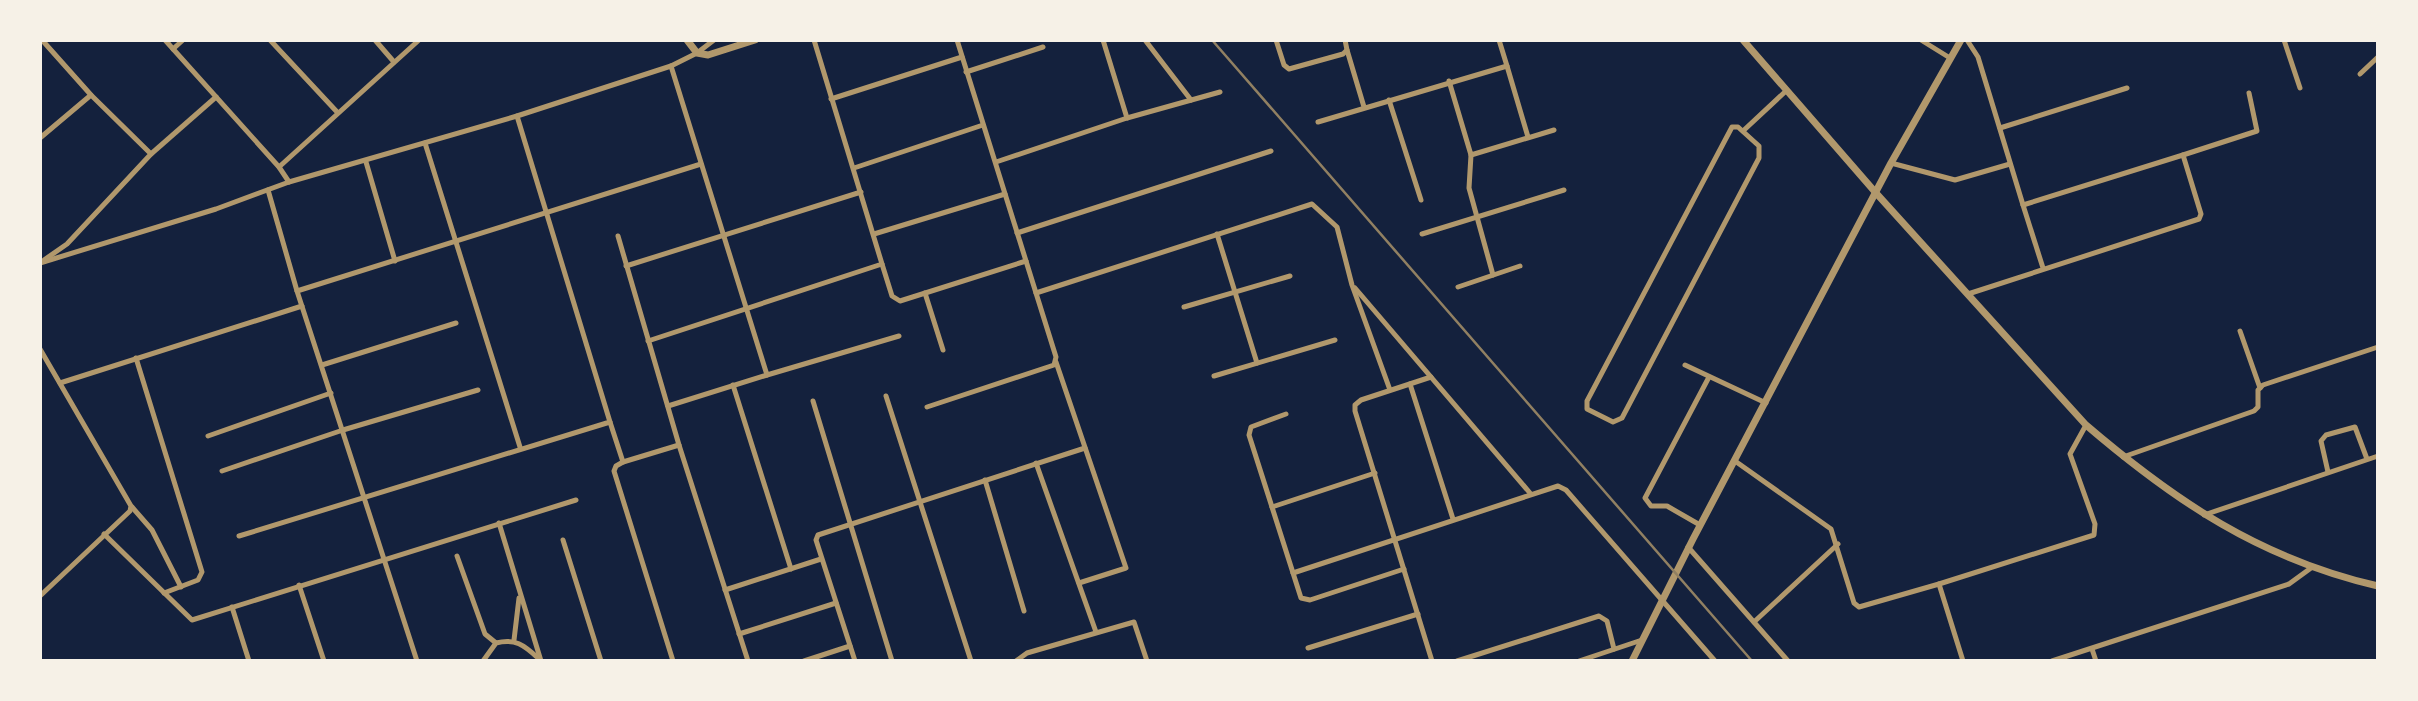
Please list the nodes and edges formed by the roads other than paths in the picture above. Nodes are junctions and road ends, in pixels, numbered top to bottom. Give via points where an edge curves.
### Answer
1 (42, 40) edge
2 (165, 40) edge
3 (183, 40) edge
4 (270, 40) edge
5 (375, 40) edge
6 (419, 40) edge
7 (687, 40) edge
8 (714, 40) edge
9 (755, 40) edge
10 (814, 40) edge
11 (957, 40) edge
12 (1103, 40) edge
13 (1145, 40) edge
14 (1276, 40) edge
15 (1345, 40) edge
16 (1499, 40) edge
17 (1743, 40) edge
18 (1921, 40) edge
19 (1961, 40) edge
20 (1967, 40) edge
21 (2284, 40) edge
22 (1043, 47) dead end
23 (173, 49) junction
24 (1347, 50) junction
25 (697, 53) junction
26 (962, 57) junction
27 (2378, 57) edge
28 (1950, 58) junction
29 (394, 62) junction
30 (671, 66) junction
31 (1507, 66) junction
32 (966, 72) junction
33 (2360, 74) dead end
34 (1449, 81) junction
35 (2127, 88) dead end
36 (2301, 88) dead end
37 (1787, 89) junction
38 (1220, 92) dead end
39 (2249, 93) dead end
40 (91, 94) junction
41 (216, 97) junction
42 (831, 99) junction
43 (1191, 100) junction
44 (1389, 100) junction
45 (1364, 107) junction
46 (338, 113) junction
47 (517, 116) junction
48 (1127, 118) junction
49 (1318, 122) dead end
50 (983, 125) junction
51 (2000, 128) junction
52 (1555, 130) dead end
53 (1743, 131) junction
54 (1528, 137) junction
55 (40, 138) edge
56 (425, 143) junction
57 (1271, 151) dead end
58 (150, 154) junction
59 (1471, 155) junction
60 (2183, 155) junction
61 (366, 162) junction
62 (996, 162) junction
63 (1891, 163) junction
64 (701, 164) junction
65 (2010, 164) junction
66 (279, 167) junction
67 (854, 168) junction
68 (289, 182) junction
69 (268, 190) junction
70 (1564, 190) dead end
71 (861, 192) junction
72 (1875, 193) junction
73 (1005, 194) junction
74 (1421, 200) dead end
75 (2023, 205) junction
76 (547, 214) junction
77 (1475, 218) junction
78 (1017, 233) junction
79 (874, 234) junction
80 (1217, 234) junction
81 (1422, 234) dead end
82 (723, 235) junction
83 (618, 236) dead end
84 (455, 242) junction
85 (395, 261) junction
86 (1026, 261) junction
87 (40, 262) edge
88 (882, 264) junction
89 (626, 265) junction
90 (1520, 266) dead end
91 (2043, 268) junction
92 (1493, 275) junction
93 (1290, 276) dead end
94 (1352, 285) junction
95 (1458, 286) dead end
96 (297, 291) junction
97 (1235, 292) junction
98 (925, 293) junction
99 (1036, 293) junction
100 (1968, 294) junction
101 (302, 306) junction
102 (1184, 307) dead end
103 (746, 309) junction
104 (456, 323) dead end
105 (2240, 331) dead end
106 (899, 336) dead end
107 (1335, 340) dead end
108 (648, 341) junction
109 (2378, 347) edge
110 (40, 349) edge
111 (943, 350) dead end
112 (136, 358) junction
113 (1056, 362) junction
114 (1257, 363) junction
115 (321, 365) junction
116 (1685, 365) dead end
117 (767, 375) junction
118 (1214, 376) dead end
119 (1432, 377) junction
120 (1710, 377) junction
121 (60, 383) junction
122 (1410, 384) junction
123 (733, 385) junction
124 (2260, 388) junction
125 (478, 390) dead end
126 (1390, 390) junction
127 (331, 393) junction
128 (886, 396) dead end
129 (813, 401) dead end
130 (1766, 403) junction
131 (667, 406) junction
132 (927, 407) dead end
133 (1286, 414) dead end
134 (610, 422) junction
135 (2086, 425) junction
136 (343, 430) junction
137 (208, 436) dead end
138 (679, 445) junction
139 (520, 447) junction
140 (1085, 448) junction
141 (2378, 456) edge
142 (2123, 457) junction
143 (2367, 459) junction
144 (1735, 461) junction
145 (623, 462) junction
146 (1036, 463) junction
147 (222, 471) dead end
148 (2328, 472) junction
149 (1375, 473) junction
150 (985, 480) junction
151 (1530, 493) junction
152 (365, 496) junction
153 (576, 500) dead end
154 (920, 502) junction
155 (131, 506) junction
156 (1272, 507) junction
157 (2204, 515) junction
158 (1452, 519) junction
159 (499, 523) junction
160 (849, 523) junction
161 (1700, 525) junction
162 (104, 534) junction
163 (239, 536) dead end
164 (1394, 538) junction
165 (564, 540) dead end
166 (1838, 544) junction
167 (1688, 547) junction
168 (457, 556) dead end
169 (385, 559) junction
170 (821, 559) junction
171 (2312, 568) junction
172 (790, 569) junction
173 (1404, 569) junction
174 (1293, 573) junction
175 (1079, 583) junction
176 (1939, 584) junction
177 (299, 585) junction
178 (2378, 586) edge
179 (181, 587) junction
180 (725, 590) junction
181 (164, 593) junction
182 (520, 593) junction
183 (40, 596) edge
184 (1662, 601) junction
185 (836, 603) junction
186 (232, 607) junction
187 (1024, 611) dead end
188 (1418, 614) junction
189 (1755, 622) junction
190 (1096, 632) junction
191 (739, 634) junction
192 (514, 640) junction
193 (1642, 640) junction
194 (496, 643) junction
195 (850, 646) junction
196 (1308, 648) dead end
197 (1614, 649) junction
198 (2092, 649) junction
199 (541, 660) edge
200 (249, 661) edge
201 (324, 661) edge
202 (417, 661) edge
203 (483, 661) edge
204 (601, 661) edge
205 (673, 661) edge
206 (748, 661) edge
207 (804, 661) edge
208 (855, 661) edge
209 (892, 661) edge
210 (971, 661) edge
211 (1016, 661) edge
212 (1147, 661) edge
213 (1432, 661) edge
214 (1457, 661) edge
215 (1578, 661) edge
216 (1632, 661) edge
217 (1715, 661) edge
218 (1788, 661) edge
219 (1963, 661) edge
220 (2052, 661) edge
221 (2096, 661) edge

1 - 40 street
2 - 23 street
3 - 23 street
4 - 46 street
5 - 29 street
6 - 29 street
7 - 25 street
8 - 25 street
9 - 25 street via 708,55
10 - 42 street
11 - 26 street
12 - 48 street
13 - 43 street
14 - 24 street via 1289,69
15 - 24 street
16 - 31 street
17 - 37 street
18 - 28 street
19 - 28 street
20 - 51 street via 1978,57
21 - 36 street
22 - 32 street
23 - 41 street
24 - 45 street
25 - 30 street
26 - 32 street
26 - 42 street
27 - 33 street
28 - 63 street
29 - 46 street
30 - 47 street
30 - 64 street
31 - 34 street
31 - 54 street
32 - 50 street
34 - 44 street
34 - 59 street
35 - 51 street
37 - 53 street
37 - 72 street
38 - 43 street
39 - 60 street via 2257,131
40 - 55 street
40 - 58 street
41 - 58 street
41 - 66 street
42 - 67 street
43 - 48 street
44 - 45 street
44 - 74 street
45 - 49 street
46 - 66 street
47 - 56 street
47 - 76 street
48 - 62 street
50 - 62 street
50 - 67 street
51 - 65 street
52 - 54 street
53 - 53 street via 1735,126 1729,130 1587,401 1590,411 1613,422 1622,418 1759,158 1759,146
54 - 59 street
56 - 61 street
56 - 84 street
57 - 78 street
58 - 87 street via 67,244
59 - 77 street via 1468,183
60 - 75 street
60 - 91 street via 2201,218
61 - 68 street
61 - 85 street
62 - 73 street
63 - 65 street via 1955,180
63 - 72 street
64 - 76 street
64 - 82 street
65 - 75 street
66 - 68 street
67 - 71 street
68 - 69 street
69 - 87 street
69 - 96 street
70 - 77 street
71 - 79 street
71 - 82 street
72 - 100 street
72 - 130 street
73 - 78 street
73 - 79 street
75 - 91 street
76 - 84 street
76 - 134 street
77 - 81 street
77 - 92 street
78 - 86 street
79 - 88 street
80 - 94 street via 1315,205 1337,227
80 - 97 street
80 - 99 street
82 - 89 street
82 - 103 street
83 - 89 street
84 - 85 street
84 - 139 street
85 - 96 street
86 - 98 street
86 - 99 street
88 - 98 street via 895,300
88 - 103 street
89 - 108 street
90 - 92 street
91 - 100 street
92 - 95 street
93 - 97 street
94 - 119 street
94 - 126 street
96 - 101 street
97 - 102 street
97 - 114 street
98 - 111 street
99 - 113 street
100 - 135 street
101 - 112 street
101 - 115 street
103 - 108 street
103 - 117 street
104 - 115 street
105 - 124 street
106 - 117 street
107 - 114 street
108 - 131 street
109 - 124 street
110 - 121 street
112 - 121 street
112 - 179 street via 202,572 198,580
113 - 132 street
113 - 140 street
114 - 118 street
115 - 127 street
116 - 120 street
117 - 123 street
119 - 122 street
119 - 151 street
120 - 130 street
120 - 161 street via 1645,498 1651,506 1667,506
121 - 155 street
122 - 126 street
122 - 158 street
123 - 131 street
123 - 172 street
124 - 142 street via 2259,405 2253,411
125 - 136 street
126 - 149 street via 1355,405
127 - 136 street
127 - 137 street
128 - 154 street
129 - 160 street
130 - 144 street
131 - 138 street
133 - 156 street via 1248,431
134 - 139 street
134 - 145 street
135 - 142 street
135 - 176 street via 2070,454 2095,524 2094,535
136 - 147 street
136 - 152 street
138 - 145 street
138 - 180 street
139 - 152 street
140 - 146 street
140 - 175 street via 1126,568
141 - 143 street
142 - 157 street
143 - 148 street
143 - 148 street via 2355,427 2326,435 2322,441
144 - 161 street
144 - 166 street via 1827,524
145 - 205 street via 614,471
146 - 150 street
146 - 175 street
148 - 157 street
149 - 156 street
149 - 164 street
150 - 154 street
150 - 187 street
151 - 158 street
151 - 184 street via 1555,485 1566,490
152 - 163 street
152 - 169 street
153 - 159 street
154 - 160 street
154 - 210 street
155 - 162 street
155 - 179 street via 152,530
156 - 174 street
157 - 171 street via 2226,530
158 - 164 street
159 - 169 street
159 - 182 street
160 - 170 street via 818,535
160 - 209 street
161 - 167 street
162 - 181 street
162 - 183 street
164 - 173 street
164 - 174 street
165 - 204 street
166 - 176 street via 1859,607
166 - 189 street
167 - 184 street
167 - 189 street
168 - 194 street via 485,634
169 - 177 street
169 - 202 street
170 - 172 street
170 - 185 street
171 - 178 street
171 - 198 street via 2289,584
172 - 180 street
173 - 174 street via 1306,601
173 - 188 street
175 - 190 street
176 - 219 street
177 - 186 street
177 - 201 street
179 - 181 street
180 - 191 street
181 - 186 street via 192,620
182 - 192 street
182 - 199 street
184 - 193 street
184 - 217 street
185 - 191 street
185 - 195 street
186 - 200 street
188 - 196 street
188 - 213 street
189 - 218 street
190 - 211 street via 1027,653
190 - 212 street via 1134,622
191 - 206 street
192 - 194 street
192 - 199 street
193 - 197 street
193 - 216 street
194 - 203 street
195 - 207 street
195 - 208 street
197 - 214 street via 1607,621 1599,616
197 - 215 street
198 - 220 street
198 - 221 street

